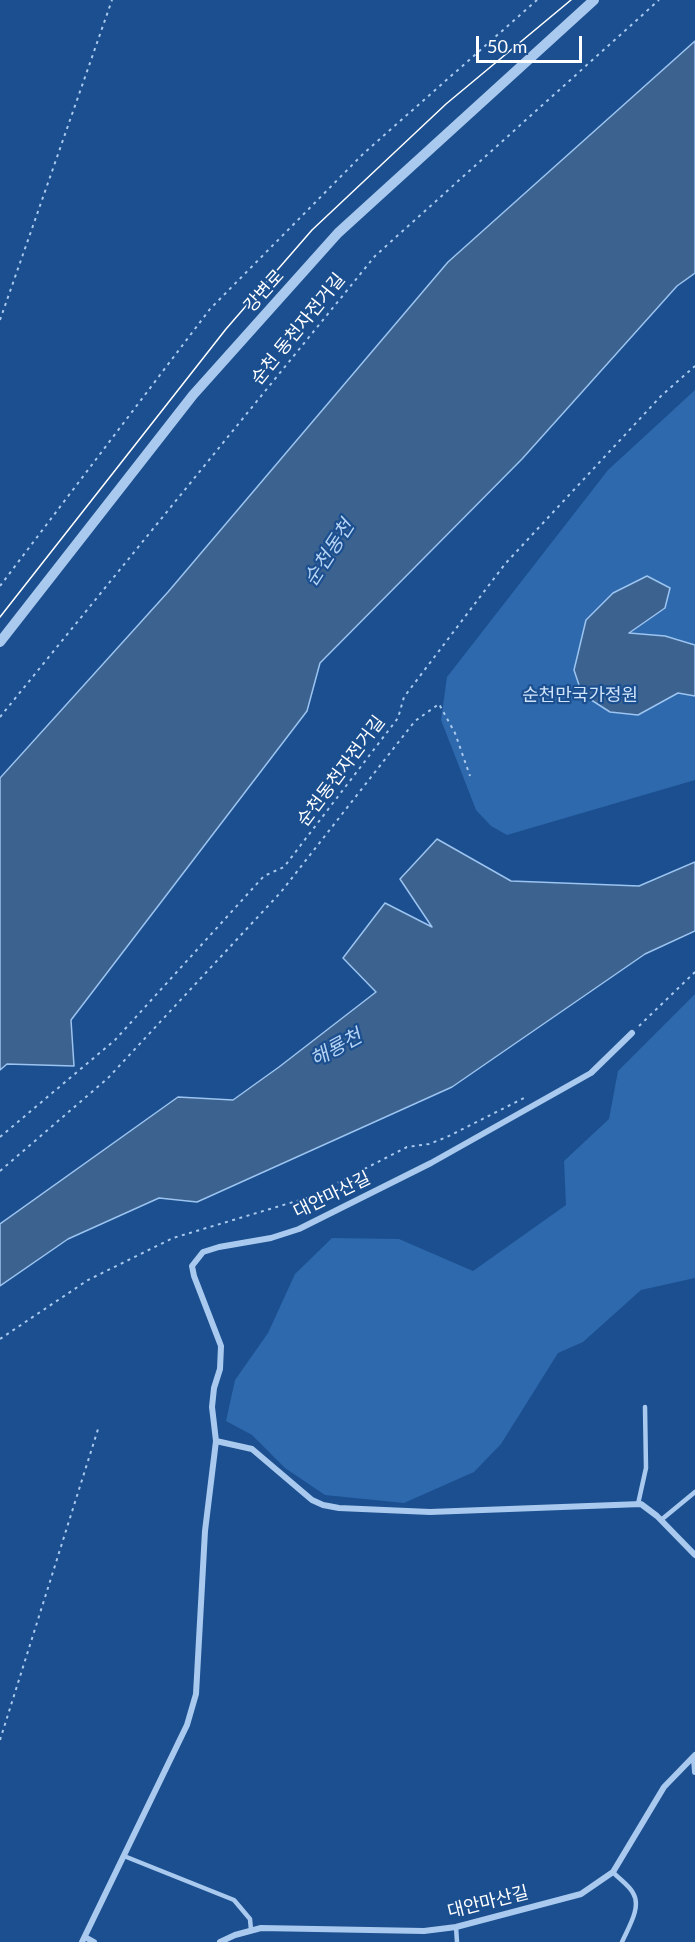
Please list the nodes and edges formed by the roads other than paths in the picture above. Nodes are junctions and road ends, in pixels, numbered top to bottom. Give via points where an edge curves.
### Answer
1 (594, 0) edge
2 (0, 642) edge
3 (632, 1033) road end
4 (645, 1407) dead end
5 (216, 1442) junction
6 (695, 1492) edge
7 (638, 1504) junction
8 (661, 1520) junction
9 (695, 1555) edge
10 (694, 1757) edge
11 (695, 1772) edge
12 (124, 1856) junction
13 (613, 1872) junction
14 (456, 1927) junction
15 (251, 1930) junction
16 (83, 1939) edge
17 (94, 1942) edge
18 (220, 1942) edge
19 (458, 1942) edge
20 (622, 1942) edge

1 - 2 street, 강변로 via 338,232 193,395
3 - 5 street, 대안마산길 via 591,1073 431,1163 298,1229 203,1252 192,1266 222,1358 212,1407
4 - 7 lane via 646,1468
5 - 7 street via 252,1449 312,1500 339,1508 430,1512
5 - 12 street, 대안마산길 via 205,1532 196,1694 187,1725
6 - 8 lane
7 - 8 street
8 - 9 street
10 - 11 street
10 - 13 street, 대안마산길 via 664,1787
12 - 15 lane via 234,1900 250,1918
12 - 16 street, 대안마산길
13 - 14 street, 대안마산길 via 581,1894
13 - 20 lane via 633,1892 637,1902
14 - 15 street, 대안마산길 via 424,1931
14 - 19 lane
15 - 18 street, 대안마산길
16 - 17 street, 대안마산길

